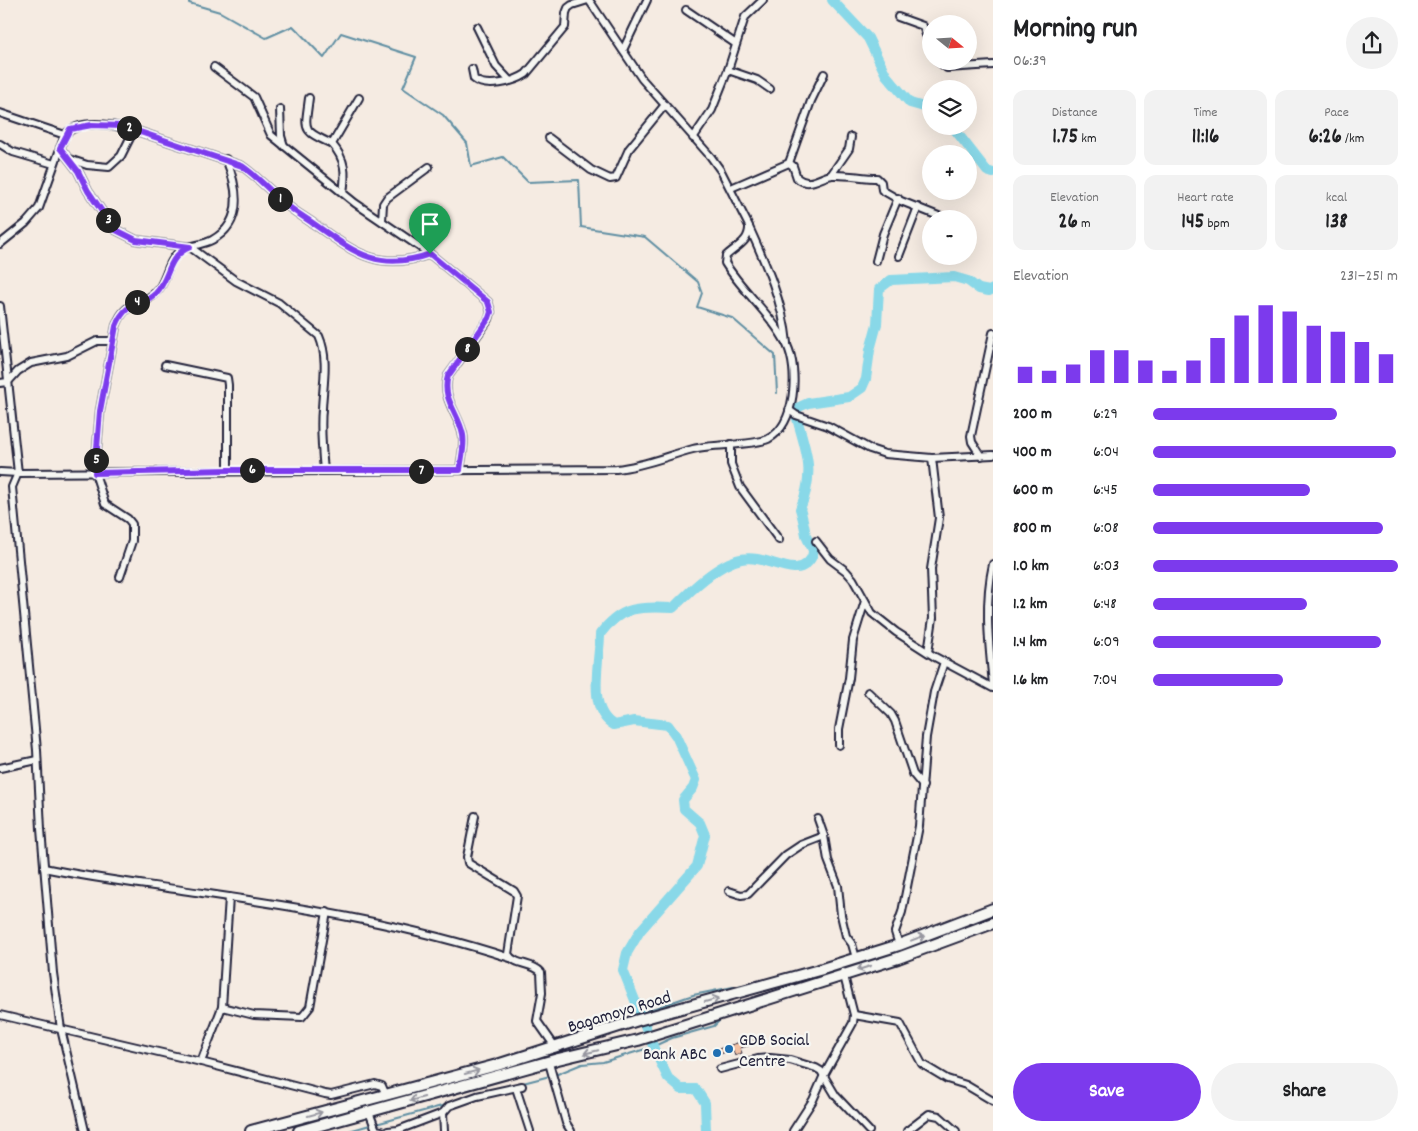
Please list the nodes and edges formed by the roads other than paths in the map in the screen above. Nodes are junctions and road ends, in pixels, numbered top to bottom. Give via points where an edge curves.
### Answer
1 (588, 0) edge
2 (648, 0) edge
3 (763, 0) edge
4 (686, 10) dead end
5 (898, 17) dead end
6 (922, 26) edge
7 (477, 27) dead end
8 (736, 44) junction
9 (623, 50) junction
10 (993, 65) edge
11 (978, 66) edge
12 (214, 67) dead end
13 (472, 69) dead end
14 (728, 70) junction
15 (824, 74) dead end
16 (509, 80) junction
17 (770, 89) dead end
18 (309, 98) dead end
19 (359, 98) dead end
20 (664, 106) junction
21 (280, 109) dead end
22 (0, 113) edge
23 (134, 130) junction
24 (65, 135) junction
25 (851, 137) dead end
26 (549, 138) dead end
27 (693, 138) junction
28 (0, 144) edge
29 (332, 144) junction
30 (284, 146) junction
31 (60, 148) junction
32 (70, 159) junction
33 (226, 160) junction
34 (789, 163) junction
35 (54, 164) junction
36 (429, 167) dead end
37 (831, 175) junction
38 (731, 188) junction
39 (343, 193) junction
40 (898, 198) junction
41 (918, 207) junction
42 (925, 210) edge
43 (382, 221) junction
44 (749, 226) junction
45 (0, 244) edge
46 (190, 247) junction
47 (430, 254) junction
48 (899, 256) dead end
49 (876, 261) dead end
50 (0, 306) edge
51 (993, 333) edge
52 (113, 341) junction
53 (787, 344) junction
54 (165, 365) dead end
55 (8, 382) junction
56 (0, 383) edge
57 (789, 410) junction
58 (731, 444) junction
59 (993, 455) edge
60 (981, 456) junction
61 (932, 458) junction
62 (228, 470) junction
63 (460, 470) junction
64 (324, 471) junction
65 (0, 472) edge
66 (18, 473) junction
67 (95, 473) junction
68 (779, 540) dead end
69 (816, 541) dead end
70 (993, 564) edge
71 (120, 576) dead end
72 (865, 601) junction
73 (928, 652) junction
74 (944, 662) junction
75 (993, 684) edge
76 (993, 688) edge
77 (868, 692) dead end
78 (839, 745) dead end
79 (37, 760) junction
80 (0, 768) edge
81 (923, 786) junction
82 (475, 816) dead end
83 (818, 819) dead end
84 (824, 836) junction
85 (44, 868) junction
86 (729, 891) dead end
87 (229, 897) junction
88 (993, 909) edge
89 (327, 912) junction
90 (993, 923) edge
91 (899, 945) junction
92 (510, 958) junction
93 (856, 958) junction
94 (841, 963) junction
95 (844, 975) junction
96 (222, 1007) junction
97 (0, 1015) edge
98 (854, 1015) junction
99 (61, 1029) junction
100 (556, 1048) junction
101 (201, 1062) junction
102 (549, 1063) junction
103 (720, 1069) dead end
104 (824, 1076) junction
105 (386, 1095) junction
106 (993, 1101) edge
107 (369, 1112) junction
108 (443, 1113) junction
109 (86, 1131) edge
110 (251, 1131) edge
111 (299, 1131) edge
112 (377, 1131) edge
113 (388, 1131) edge
114 (444, 1131) edge
115 (530, 1131) edge
116 (572, 1131) edge
117 (793, 1131) edge
118 (869, 1131) edge
119 (907, 1131) edge
120 (956, 1131) edge

1 - 9 street
1 - 16 street via 568,8 565,28 526,74
2 - 9 street
3 - 8 street via 745,17
4 - 8 street
5 - 6 street
7 - 16 street via 496,66
8 - 14 street
9 - 20 street
10 - 11 street
12 - 30 street via 254,97 271,135
13 - 16 street via 474,79 480,82 493,84
14 - 17 street via 757,80
14 - 27 street via 712,110
15 - 34 street
18 - 29 street via 307,130
19 - 29 street
20 - 26 street via 629,149 616,178 610,179 591,170
20 - 27 street
21 - 30 street
22 - 24 street
23 - 24 street via 122,126 92,125 70,129
23 - 32 street via 121,156 109,167
23 - 33 street
24 - 31 street
25 - 37 street via 849,149
27 - 38 street via 711,157
28 - 35 street via 13,152
29 - 39 street via 344,164
30 - 39 street
31 - 32 street
31 - 35 street
32 - 46 street via 114,229 136,240
33 - 46 street via 236,194 232,223 211,240
33 - 47 street via 257,176 283,202 357,252 398,262
34 - 37 street via 798,178 805,182
34 - 38 street
35 - 45 street via 33,216
36 - 43 street via 387,198 383,204
37 - 40 street via 877,178 882,190
38 - 44 street
39 - 43 street
40 - 41 street
40 - 49 street
41 - 42 street
41 - 48 street
43 - 47 street
44 - 53 street via 772,281
44 - 53 street via 748,236 727,254 725,263
46 - 52 street via 174,258 156,292 120,314
46 - 64 street via 236,281 278,303 319,336 325,363 321,410
47 - 63 street via 488,302 491,312 448,376 446,385 447,396 463,435
50 - 55 street
51 - 60 street via 971,436
52 - 55 street via 97,341 67,356 31,363
52 - 67 street via 98,430
53 - 57 street via 795,370
54 - 62 street via 227,378
55 - 56 street
55 - 66 street
57 - 58 street via 783,423 768,438
57 - 61 street via 884,454
58 - 63 street via 695,449 641,466 616,470
58 - 68 street via 731,464 740,487
59 - 60 street
60 - 61 street
61 - 73 street via 939,518 931,569 933,618
62 - 64 street
62 - 67 street
63 - 64 street
65 - 66 street
66 - 67 street
66 - 79 street via 12,488
67 - 71 street via 105,504 132,524 132,541
69 - 72 street via 849,575
70 - 75 street via 988,616
72 - 73 street via 872,613
72 - 78 street via 853,640
73 - 74 street
74 - 76 street
74 - 81 street via 929,717
77 - 81 street via 891,714 913,774
79 - 80 street
79 - 85 street
81 - 91 street via 907,889 895,932
82 - 92 street via 468,863 517,896 508,951
83 - 84 street
84 - 86 street via 786,855 748,894
84 - 93 street via 828,860 838,886 846,936
85 - 87 street
85 - 99 street
87 - 89 street
87 - 96 street
91 -> 88 highway, Bagamoyo Road
89 - 92 street via 471,945
89 - 96 street via 312,999 302,1017 254,1015
90 -> 95 highway, Bagamoyo Road
91 - 93 highway, Bagamoyo Road
92 - 100 street via 541,972 542,993 537,1021
93 - 94 highway, Bagamoyo Road
94 - 95 street
100 -> 94 highway, Bagamoyo Road via 634,1022
95 - 98 street
95 -> 102 highway, Bagamoyo Road via 670,1031
96 - 101 street
97 - 99 street
98 - 104 street via 850,1029
98 - 106 street via 900,1023 922,1064
99 - 101 street
99 - 109 street
105 -> 100 highway, Bagamoyo Road
101 - 105 street via 325,1094 378,1084
102 -> 107 highway, Bagamoyo Road
102 - 116 street via 566,1123
103 - 104 street via 770,1058 816,1068
104 - 117 street
104 - 118 street via 836,1096
110 -> 105 highway, Bagamoyo Road
107 - 111 highway, Bagamoyo Road
107 - 112 street
108 - 113 street
108 - 114 street
108 - 115 street via 449,1106 519,1087
119 - 120 street via 929,1114 939,1116

